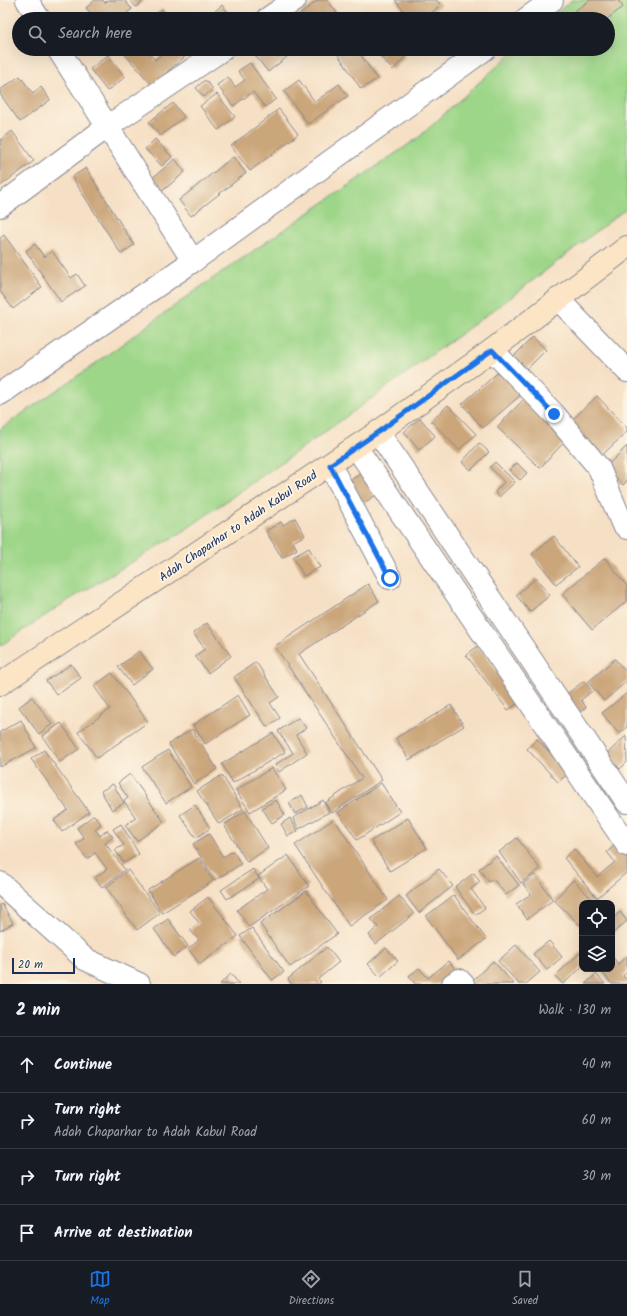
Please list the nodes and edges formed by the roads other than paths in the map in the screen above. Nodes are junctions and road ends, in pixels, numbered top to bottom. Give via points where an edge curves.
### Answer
1 (27, 0) edge
2 (295, 0) edge
3 (552, 0) edge
4 (35, 12) edge
5 (277, 12) edge
6 (536, 12) edge
7 (62, 56) edge
8 (213, 56) edge
9 (475, 56) edge
10 (107, 128) junction
11 (0, 206) edge
12 (627, 247) edge
13 (193, 261) junction
14 (558, 299) junction
15 (492, 350) junction
16 (627, 371) edge
17 (0, 394) edge
18 (378, 432) junction
19 (356, 446) junction
20 (330, 465) junction
21 (627, 528) edge
22 (390, 578) dead end
23 (0, 684) edge
24 (627, 802) edge
25 (627, 845) edge
26 (0, 883) edge
27 (138, 984) edge
28 (453, 984) edge
29 (463, 984) edge

1 - 4 street
2 - 5 street
3 - 6 street
7 - 10 street
8 - 10 street
9 - 13 street
10 - 11 street
10 - 13 street
12 - 14 main road, Adah Chaparhar to Adah Kabul Road
13 - 17 street
14 - 15 main road, Adah Chaparhar to Adah Kabul Road
14 - 16 street
15 - 18 main road, Adah Chaparhar to Adah Kabul Road
15 - 21 street via 554,414 600,468 622,523
18 - 19 main road, Adah Chaparhar to Adah Kabul Road
18 - 24 street
19 - 20 main road, Adah Chaparhar to Adah Kabul Road
19 - 25 street
20 - 22 street
20 - 23 main road, Adah Chaparhar to Adah Kabul Road
26 - 27 street via 85,959
28 - 29 street via 459,980

